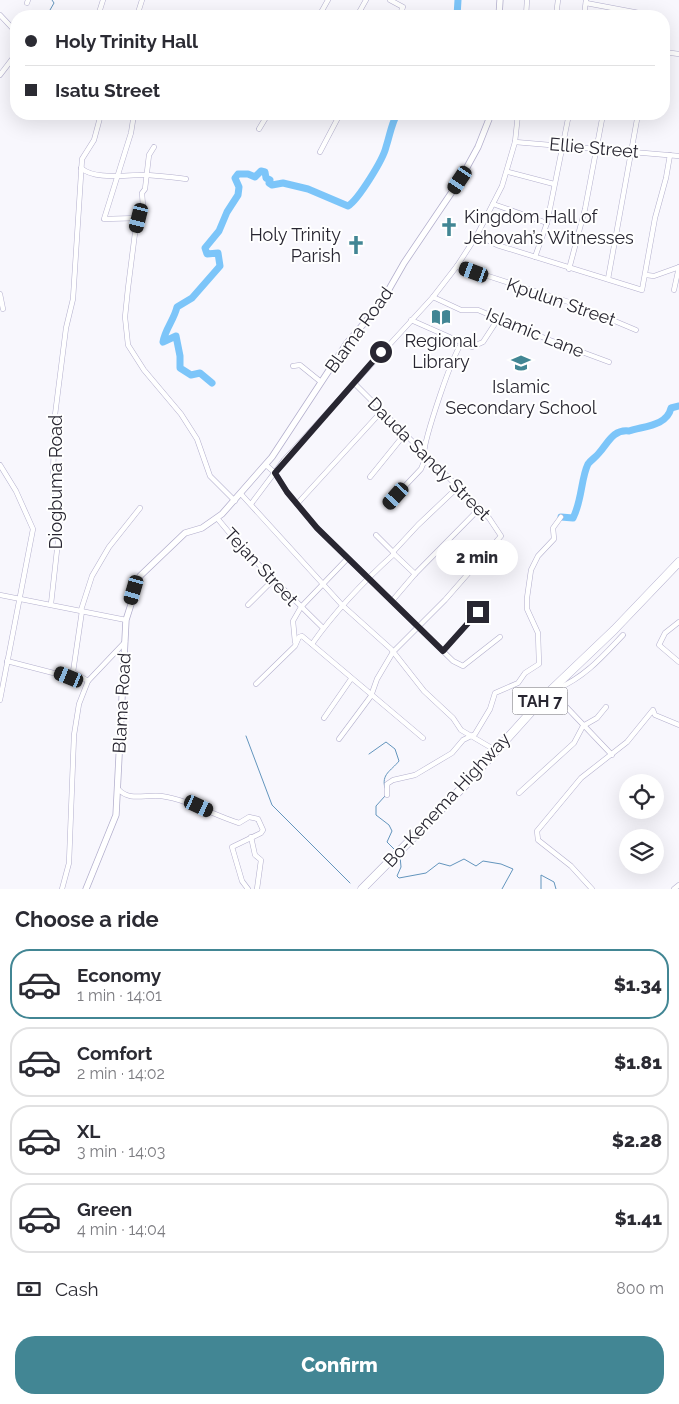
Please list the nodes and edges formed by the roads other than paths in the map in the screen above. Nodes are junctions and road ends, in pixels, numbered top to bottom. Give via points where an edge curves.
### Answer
1 (390, 0) edge
2 (586, 2) edge
3 (618, 9) joint
4 (401, 10) edge
5 (623, 10) edge
6 (0, 16) edge
7 (10, 26) edge
8 (10, 62) edge
9 (0, 75) edge
10 (99, 120) edge
11 (133, 120) edge
12 (264, 120) edge
13 (337, 120) edge
14 (489, 120) edge
15 (517, 120) edge
16 (568, 120) edge
17 (602, 120) edge
18 (637, 120) edge
19 (259, 129) dead end
20 (515, 142) junction
21 (562, 145) junction
22 (154, 147) dead end
23 (598, 148) junction
24 (632, 151) junction
25 (320, 152) dead end
26 (670, 156) junction
27 (679, 156) edge
28 (81, 168) junction
29 (508, 172) junction
30 (117, 175) junction
31 (146, 175) junction
32 (186, 179) dead end
33 (554, 184) junction
34 (493, 204) junction
35 (139, 218) junction
36 (547, 223) junction
37 (477, 235) junction
38 (535, 257) junction
39 (457, 266) junction
40 (679, 267) edge
41 (569, 269) junction
42 (646, 275) junction
43 (608, 279) junction
44 (674, 290) dead end
45 (0, 294) edge
46 (433, 297) junction
47 (3, 309) dead end
48 (498, 319) junction
49 (411, 320) junction
50 (636, 330) dead end
51 (463, 342) junction
52 (609, 362) dead end
53 (292, 366) dead end
54 (321, 382) junction
55 (355, 384) junction
56 (381, 412) junction
57 (404, 435) junction
58 (425, 456) junction
59 (0, 465) edge
60 (266, 465) junction
61 (275, 473) junction
62 (370, 477) dead end
63 (457, 488) junction
64 (241, 494) junction
65 (235, 501) junction
66 (251, 504) junction
67 (297, 504) junction
68 (388, 504) dead end
69 (140, 508) dead end
70 (480, 509) junction
71 (561, 517) dead end
72 (217, 518) junction
73 (376, 535) dead end
74 (393, 553) junction
75 (347, 559) junction
76 (679, 562) edge
77 (415, 574) junction
78 (368, 578) junction
79 (274, 579) junction
80 (324, 583) junction
81 (0, 595) edge
82 (19, 599) junction
83 (392, 601) junction
84 (51, 604) junction
85 (248, 605) dead end
86 (342, 606) junction
87 (301, 607) junction
88 (81, 610) junction
89 (478, 612) dead end
90 (126, 620) junction
91 (679, 622) edge
92 (417, 627) junction
93 (323, 628) junction
94 (623, 635) dead end
95 (500, 637) dead end
96 (124, 642) junction
97 (312, 644) junction
98 (295, 646) junction
99 (443, 651) junction
100 (393, 652) junction
101 (7, 661) junction
102 (679, 662) edge
103 (73, 672) junction
104 (351, 679) junction
105 (88, 681) junction
106 (256, 684) dead end
107 (552, 693) junction
108 (371, 696) junction
109 (0, 700) edge
110 (606, 707) dead end
111 (324, 718) dead end
112 (679, 724) edge
113 (583, 726) junction
114 (472, 736) junction
115 (423, 738) dead end
116 (339, 740) dead end
117 (494, 750) junction
118 (612, 755) junction
119 (118, 789) junction
120 (519, 793) dead end
121 (387, 794) dead end
122 (251, 837) junction
123 (679, 885) edge
124 (62, 889) edge
125 (86, 889) edge
126 (248, 889) edge
127 (257, 889) edge
128 (362, 889) edge
129 (592, 889) edge
130 (674, 889) edge

1 - 4 street via 402,7
2 - 3 street
3 - 5 street
6 - 7 street
8 - 9 street
10 - 28 street, Diogbuma Road
11 - 30 street
12 - 19 street
13 - 25 street
14 - 54 street, Blama Road via 460,180 380,305
15 - 20 street
16 - 21 street
17 - 23 street
18 - 24 street
20 - 21 street, Ellie Street
20 - 29 street
21 - 23 street, Ellie Street
21 - 33 street
22 - 31 street via 149,155
23 - 24 street, Ellie Street
23 - 41 street
24 - 26 street, Ellie Street
24 - 43 street
26 - 27 street, Ellie Street
26 - 42 street via 654,218
28 - 30 street
28 - 84 street, Diogbuma Road via 73,299 55,415 53,474 59,532
29 - 33 street
29 - 34 street
30 - 31 street
30 - 35 street via 104,219
31 - 32 street
31 - 35 street
33 - 36 street
34 - 36 street
34 - 37 street
35 - 65 street via 125,317 128,345 190,428 200,444 210,476
36 - 38 street
37 - 38 street
37 - 39 street
38 - 41 street
39 - 46 street
39 - 50 street, Kpulun Street via 586,308
40 - 42 street via 654,276
40 - 44 street
41 - 43 street
42 - 43 street via 642,290
45 - 47 street
46 - 48 street, Islamic Lane via 461,310 478,310
46 - 49 street
48 - 51 street via 479,346 472,347
48 - 52 street, Islamic Lane
49 - 51 street
49 - 55 street
51 - 58 street via 450,366 426,438
53 - 54 street via 300,365
54 - 60 street, Blama Road
55 - 56 street, Dauda Sandy Street
55 - 61 street
56 - 57 street, Dauda Sandy Street
56 - 67 street
57 - 58 street, Dauda Sandy Street
57 - 62 street
58 - 63 street, Dauda Sandy Street
58 - 68 street via 421,469
59 - 82 street via 33,529
60 - 61 street
60 - 64 street, Blama Road
61 - 66 street
61 - 67 street
63 - 70 street, Dauda Sandy Street
63 - 74 street
64 - 65 street, Blama Road
64 - 66 street
65 - 72 street, Blama Road
66 - 80 street
67 - 75 street
69 - 88 street via 109,547 92,576
70 - 77 street
70 - 92 street, Dauda Sandy Street via 498,528 501,536
71 - 114 street via 553,528 554,539 538,556 531,570 527,609 538,633 540,662 524,673 518,683 495,693 490,709
72 - 79 street, Tejan Street
72 - 90 street, Blama Road via 202,528 185,533 140,576
73 - 74 street
74 - 77 street
74 - 78 street
75 - 78 street
75 - 80 street
76 - 107 highway, Bo-Kenema Highway / TAH 7
77 - 83 street
78 - 83 street
78 - 86 street
79 - 85 street
79 - 87 street, Tejan Street
80 - 86 street
80 - 87 street
81 - 82 street
82 - 84 street
82 - 101 street
83 - 92 street
84 - 88 street
86 - 93 street
86 - 100 street
87 - 93 street
87 - 98 street, Tejan Street via 293,621
88 - 90 street
88 - 103 street
89 - 99 street
90 - 96 street, Blama Road
91 - 102 street via 665,633 659,645
92 - 99 street
92 - 100 street
93 - 97 street
94 - 107 street via 593,667
95 - 99 street via 463,666
96 - 105 street
96 - 119 street, Blama Road
97 - 98 street via 302,636
97 - 104 street
98 - 106 street
100 - 108 street
100 - 114 street via 424,691 461,730
101 - 103 street via 69,677
101 - 109 street
103 - 105 street
104 - 108 street
104 - 111 street
105 - 124 street via 79,704 74,735 69,864
107 - 113 street
107 - 117 highway, Bo-Kenema Highway / TAH 7
108 - 115 street
108 - 116 street
110 - 113 street via 597,718
112 - 118 street via 655,715 653,710
113 - 118 street
113 - 120 street via 574,743
114 - 117 street
114 - 121 street via 463,740 452,753 415,775 387,784
117 - 128 highway, Bo-Kenema Highway / TAH 7 via 466,784
118 - 129 street via 573,786 536,836
119 - 122 street via 132,797 160,796 199,806 239,823 250,817 256,819 262,830
119 - 125 street, Blama Road via 116,815
122 - 126 street via 232,847 242,881
122 - 127 street via 255,855 261,860
123 - 130 street

